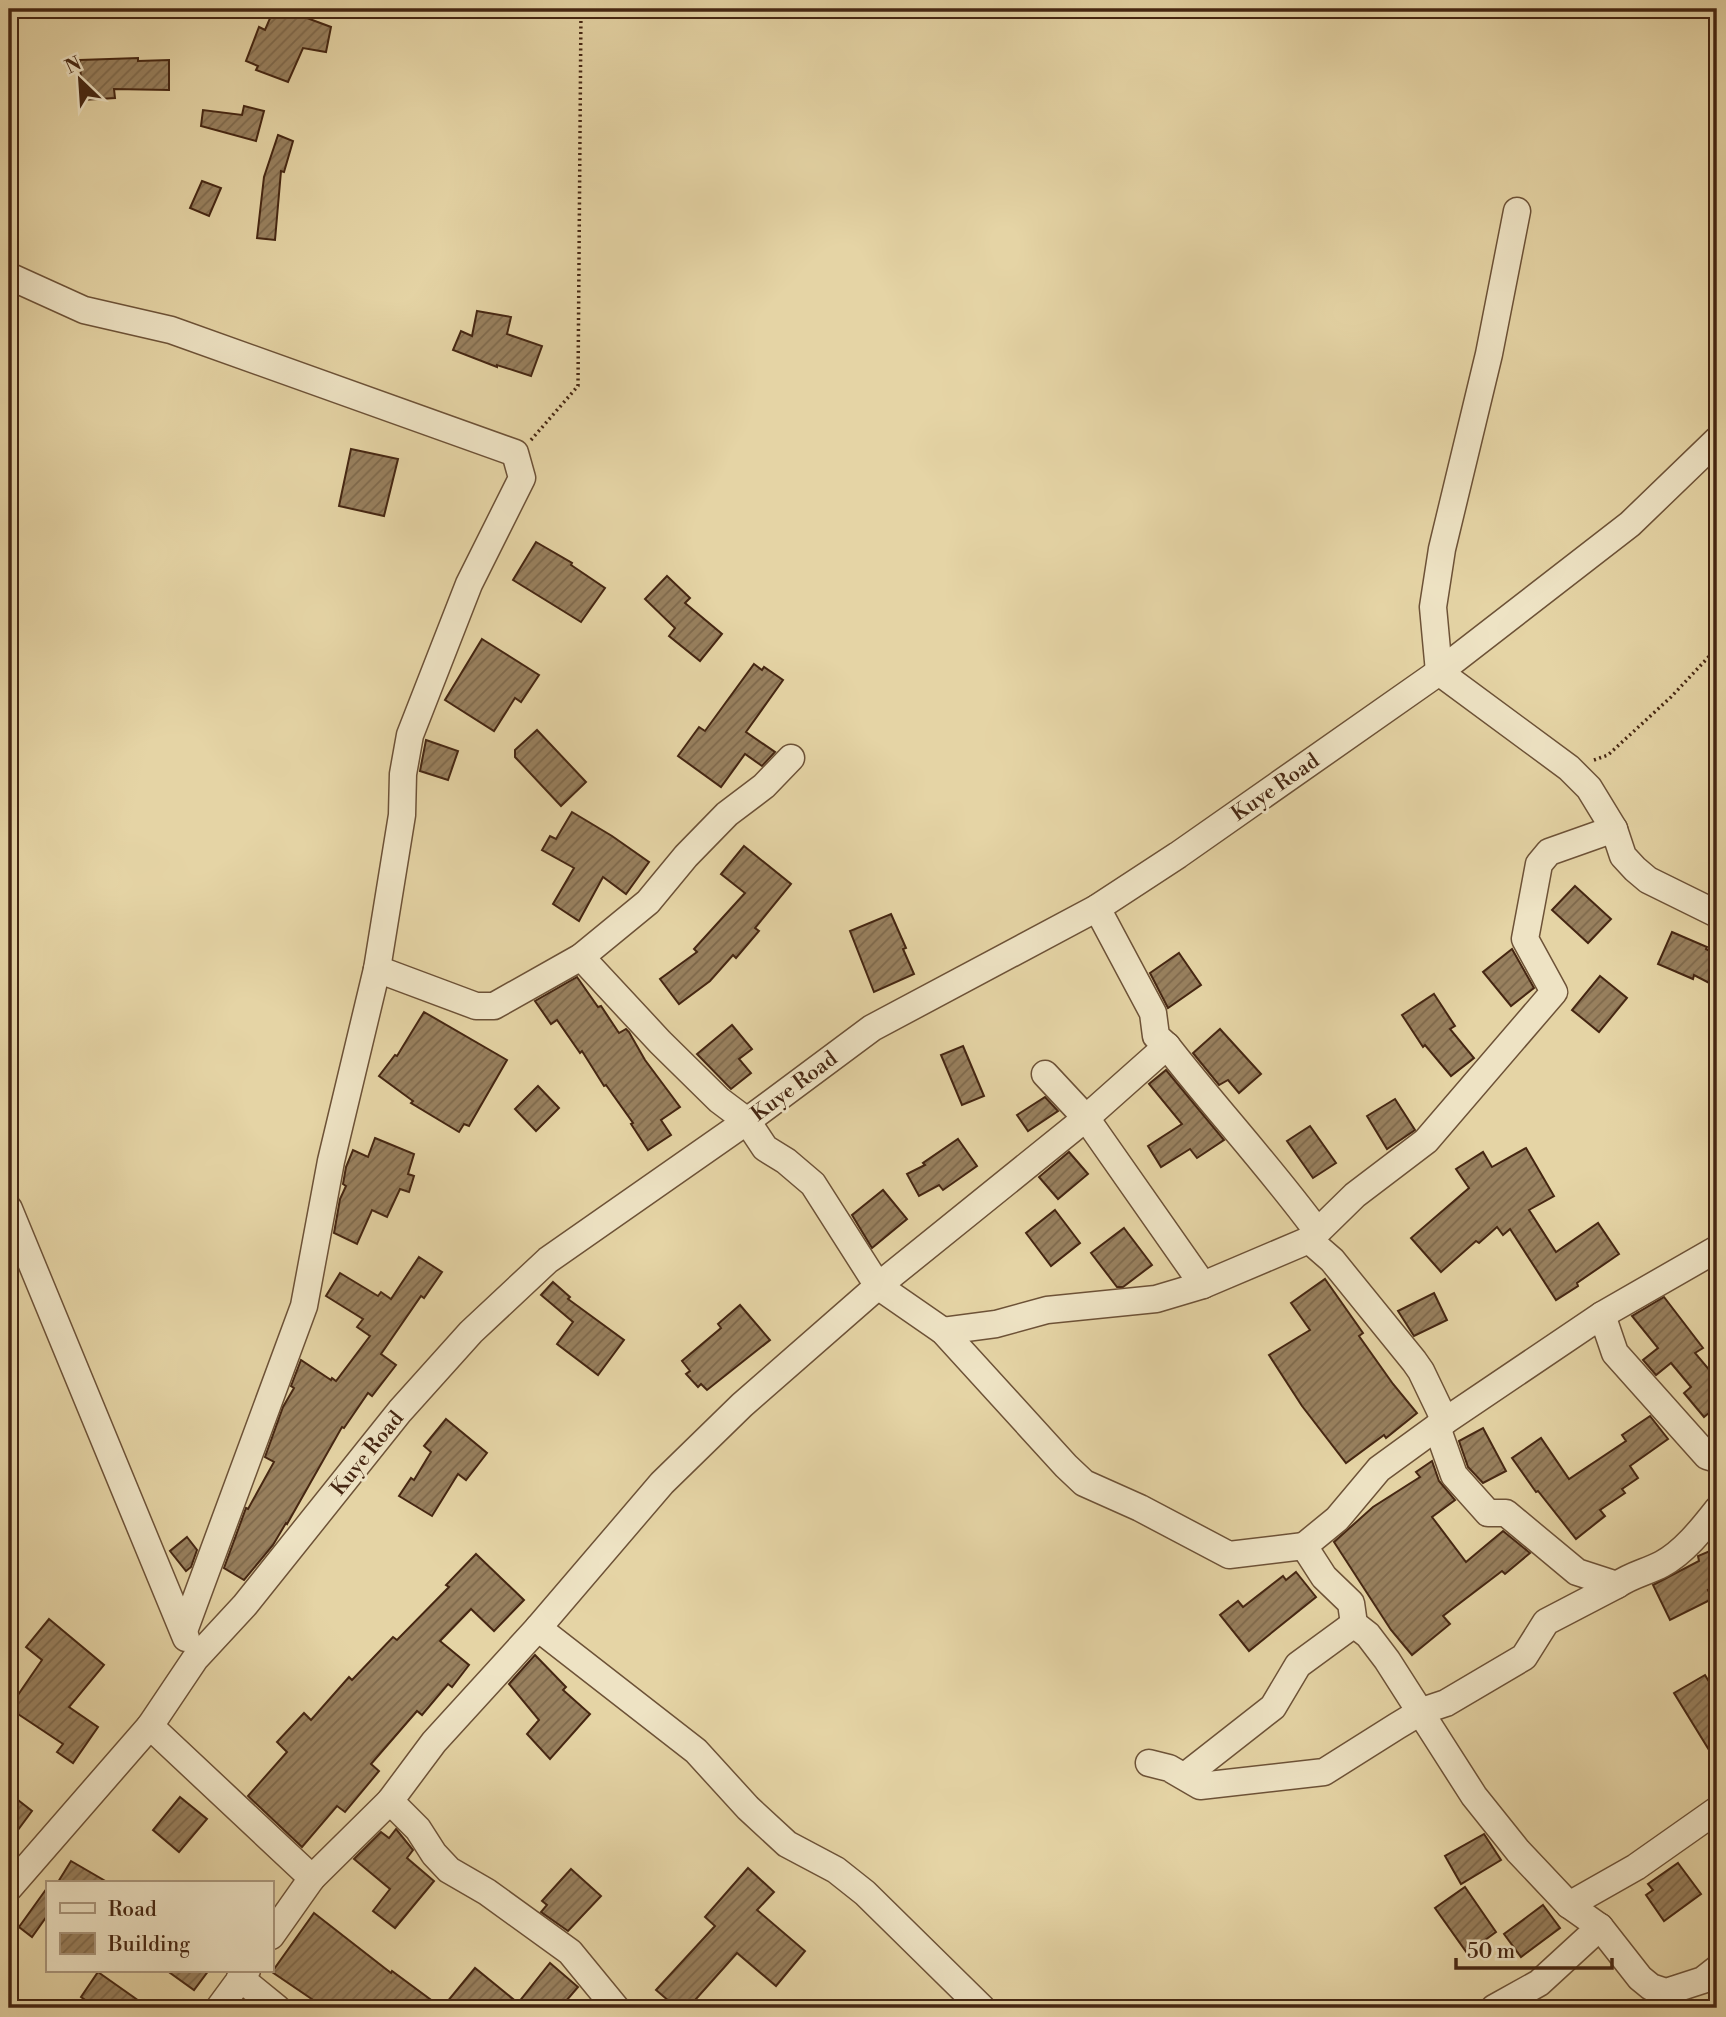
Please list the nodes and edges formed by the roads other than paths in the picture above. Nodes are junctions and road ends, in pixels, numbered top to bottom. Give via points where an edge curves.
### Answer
1 (1517, 211) dead end
2 (9, 276) edge
3 (1717, 440) edge
4 (1439, 672) junction
5 (791, 758) dead end
6 (1614, 829) junction
7 (1097, 908) junction
8 (1717, 914) edge
9 (581, 957) junction
10 (377, 969) junction
11 (1167, 1046) junction
12 (1045, 1074) dead end
13 (1086, 1118) junction
14 (747, 1121) junction
15 (12, 1225) edge
16 (1313, 1236) junction
17 (1717, 1249) edge
18 (1203, 1285) junction
19 (878, 1286) junction
20 (1602, 1315) junction
21 (943, 1331) junction
22 (1441, 1424) junction
23 (1717, 1459) edge
24 (1717, 1510) edge
25 (1304, 1546) junction
26 (1617, 1585) junction
27 (1354, 1623) junction
28 (538, 1628) junction
29 (184, 1631) junction
30 (195, 1659) junction
31 (1422, 1711) junction
32 (150, 1726) junction
33 (1149, 1763) dead end
34 (1185, 1776) junction
35 (390, 1801) junction
36 (1717, 1810) edge
37 (312, 1878) junction
38 (9, 1888) edge
39 (1569, 1905) junction
40 (1600, 1927) junction
41 (273, 1933) edge
42 (1717, 1969) edge
43 (244, 1974) edge
44 (219, 2008) edge
45 (277, 2008) edge
46 (616, 2008) edge
47 (982, 2008) edge
48 (1494, 2008) edge

1 - 4 street via 1489,354 1442,549 1433,607
2 - 10 street via 84,310 170,330 515,453 522,478 469,584 410,735
3 - 4 street, Kuye Road via 1630,524
4 - 6 street via 1569,768 1589,788
4 - 7 street, Kuye Road
5 - 9 street via 727,814 648,902
6 - 8 street via 1623,856 1648,880
6 - 16 street via 1549,852 1539,864 1525,939 1554,992 1426,1141 1355,1195
7 - 11 street via 1153,1013 1156,1036
7 - 14 street, Kuye Road via 872,1028
9 - 10 street via 494,1006 476,1006
9 - 14 street via 660,1042
10 - 29 street via 331,1161 304,1306
11 - 13 street
11 - 16 street via 1277,1177
12 - 13 street
13 - 18 street
13 - 19 street
14 - 19 street via 765,1148 813,1184
14 - 30 street, Kuye Road via 548,1260 471,1332
15 - 29 street
16 - 18 street
16 - 22 street via 1421,1371
17 - 20 street
18 - 21 street via 1156,1299 1047,1310 996,1324
19 - 21 street
19 - 28 street via 742,1405 662,1483
20 - 22 street
20 - 23 street via 1615,1353 1707,1456
21 - 25 street via 1084,1483 1229,1555
22 - 25 street via 1379,1469 1337,1519
22 - 26 street via 1454,1475 1488,1513 1506,1513 1577,1572
24 - 26 street via 1699,1533 1663,1563
25 - 27 street via 1324,1577 1351,1603
26 - 31 street via 1546,1622 1524,1657 1446,1703
27 - 31 street via 1368,1635
27 - 34 street via 1298,1665 1273,1707
28 - 35 street via 434,1742
28 - 47 street via 696,1751 787,1844 836,1870 865,1893
29 - 30 street
30 - 32 street, Kuye Road
31 - 34 street via 1324,1772 1200,1786
31 - 39 street via 1474,1796
32 - 37 street
32 - 38 street, Kuye Road
33 - 34 street
35 - 37 street
35 - 46 street via 449,1870 570,1952
36 - 39 street via 1636,1867
37 - 41 street
39 - 40 street
40 - 42 street via 1651,1987 1666,1992 1703,1980
40 - 48 street via 1539,1983
43 - 44 street
43 - 45 street

